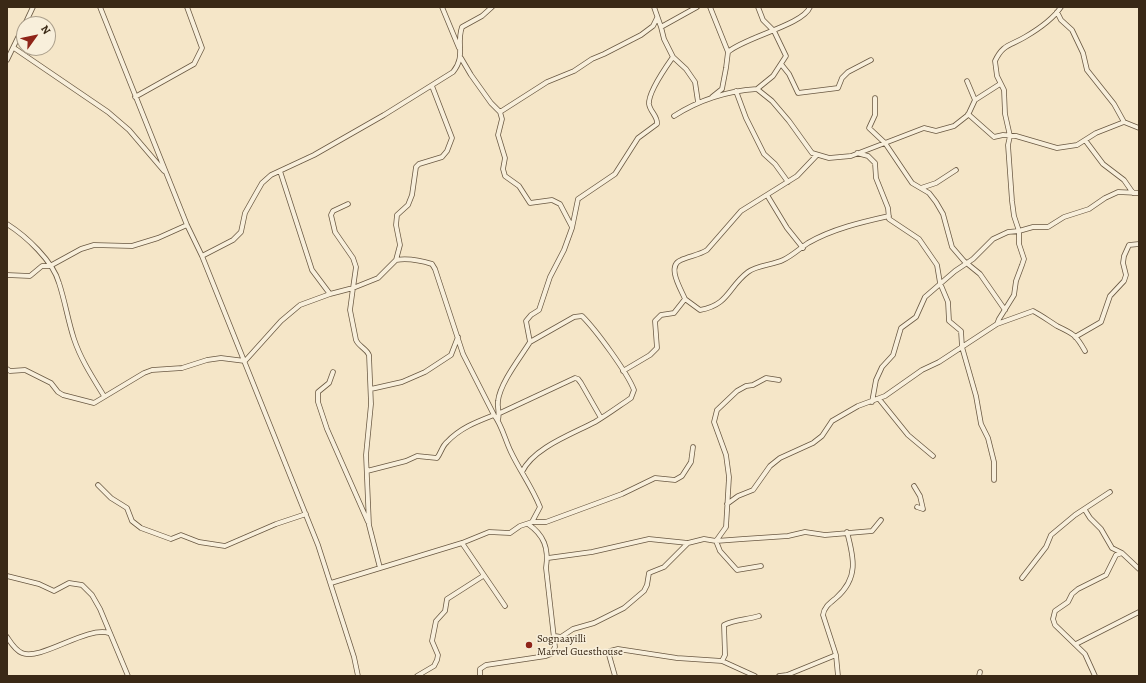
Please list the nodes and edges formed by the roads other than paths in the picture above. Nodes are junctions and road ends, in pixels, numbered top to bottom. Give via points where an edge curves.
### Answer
1 (33, 7) edge
2 (100, 7) edge
3 (187, 7) edge
4 (442, 7) edge
5 (492, 7) edge
6 (654, 7) edge
7 (697, 7) edge
8 (710, 7) edge
9 (758, 7) edge
10 (810, 7) edge
11 (1061, 7) edge
12 (1058, 12) junction
13 (28, 16) edge
14 (657, 18) junction
15 (661, 27) junction
16 (774, 31) junction
17 (16, 43) edge
18 (14, 48) junction
19 (460, 50) junction
20 (728, 52) junction
21 (673, 57) junction
22 (461, 58) junction
23 (7, 59) edge
24 (871, 60) dead end
25 (782, 64) junction
26 (967, 81) dead end
27 (1000, 84) junction
28 (432, 86) junction
29 (756, 89) junction
30 (736, 91) junction
31 (135, 97) junction
32 (712, 97) junction
33 (875, 98) dead end
34 (975, 100) junction
35 (698, 102) dead end
36 (500, 112) junction
37 (968, 114) junction
38 (674, 116) dead end
39 (1124, 122) junction
40 (1139, 128) edge
41 (1010, 136) junction
42 (1085, 140) junction
43 (885, 143) junction
44 (857, 153) junction
45 (817, 155) junction
46 (956, 170) dead end
47 (280, 171) junction
48 (167, 175) junction
49 (788, 182) junction
50 (921, 188) junction
51 (1133, 193) junction
52 (1139, 193) edge
53 (767, 195) junction
54 (348, 204) dead end
55 (889, 216) junction
56 (7, 224) edge
57 (187, 225) junction
58 (572, 228) junction
59 (1019, 231) junction
60 (1139, 244) edge
61 (803, 248) junction
62 (202, 256) junction
63 (396, 260) junction
64 (966, 263) junction
65 (50, 266) junction
66 (7, 275) edge
67 (940, 283) junction
68 (353, 288) junction
69 (330, 294) junction
70 (685, 299) junction
71 (1005, 310) junction
72 (997, 324) junction
73 (458, 337) junction
74 (1076, 337) junction
75 (530, 342) junction
76 (962, 347) junction
77 (1085, 352) dead end
78 (245, 361) junction
79 (7, 369) edge
80 (623, 371) junction
81 (333, 372) dead end
82 (779, 380) dead end
83 (371, 389) junction
84 (104, 396) junction
85 (879, 399) junction
86 (872, 402) junction
87 (500, 413) junction
88 (494, 415) junction
89 (601, 418) junction
90 (498, 420) junction
91 (693, 448) dead end
92 (933, 456) dead end
93 (367, 471) junction
94 (522, 472) junction
95 (994, 480) dead end
96 (98, 485) dead end
97 (914, 486) dead end
98 (1110, 492) dead end
99 (727, 504) junction
100 (917, 507) dead end
101 (1085, 510) junction
102 (306, 514) junction
103 (881, 520) dead end
104 (530, 523) junction
105 (369, 525) junction
106 (847, 532) junction
107 (716, 541) junction
108 (688, 543) junction
109 (462, 544) junction
110 (1122, 553) junction
111 (548, 558) junction
112 (761, 566) dead end
113 (380, 568) junction
114 (1139, 569) edge
115 (7, 576) edge
116 (483, 576) junction
117 (1022, 578) dead end
118 (332, 583) junction
119 (505, 606) dead end
120 (1139, 612) edge
121 (759, 616) dead end
122 (109, 632) junction
123 (555, 636) junction
124 (7, 637) edge
125 (1076, 644) junction
126 (836, 655) junction
127 (722, 661) junction
128 (127, 676) edge
129 (358, 676) edge
130 (418, 676) edge
131 (480, 676) edge
132 (614, 676) edge
133 (755, 676) edge
134 (779, 676) edge
135 (838, 676) edge
136 (1095, 676) edge

1 - 13 street
2 - 31 street
3 - 31 street via 202,48 199,56 194,64
4 - 19 street
5 - 19 street via 462,27
6 - 14 street
7 - 15 street
8 - 20 street
9 - 16 street via 763,20
10 - 16 street via 802,16
11 - 12 street
12 - 27 street via 1031,33 1008,44 998,53 995,61
12 - 39 street via 1061,20 1072,30 1088,70 1114,104
14 - 15 street
14 - 36 street via 653,26 640,35 542,85
15 - 21 street via 664,40
16 - 20 street via 740,44
16 - 25 street via 786,56
17 - 18 street
18 - 23 street
18 - 48 street via 108,112 129,130
19 - 22 street
20 - 32 street via 722,89
21 - 35 street via 695,82
21 - 58 street via 650,98 649,105 658,120 657,124 638,138 615,174 578,199
22 - 28 street via 453,72
22 - 36 street via 490,103
24 - 25 street via 848,72 838,88 808,93 798,93
25 - 29 street via 773,76
26 - 34 street
27 - 34 street
27 - 41 street via 1004,90 1005,114
28 - 47 street via 314,155
28 - 63 street via 452,138 448,151 442,157 416,167 412,195 408,205 397,215 400,245
29 - 30 street
29 - 45 street via 772,101 808,148
30 - 32 street
30 - 49 street via 764,154
31 - 48 street
32 - 38 street
33 - 43 street via 875,115 869,128
34 - 37 street
36 - 58 street via 502,119 498,135 505,158 505,176 519,186 530,204 552,200 560,204
37 - 41 street via 994,137
37 - 43 street via 954,126 936,131 924,128
39 - 40 street
39 - 42 street
41 - 42 street via 1057,148 1077,145
41 - 59 street via 1008,145 1012,201
42 - 51 street via 1103,164 1124,180
43 - 44 street
43 - 50 street via 912,183
44 - 45 street via 829,158
44 - 55 street via 868,156 875,163 876,178
45 - 49 street
46 - 50 street via 936,183
47 - 62 street via 262,183 245,213 241,232 232,240
47 - 69 street via 312,270
48 - 57 street
49 - 53 street
50 - 64 street via 936,202 943,214 952,247
51 - 52 street
51 - 59 street via 1118,192 1089,209 1064,217 1048,227 1033,227
53 - 61 street
53 - 70 street via 741,211 702,254 680,260 675,264 674,270
54 - 68 street via 333,211 331,215 335,232 353,258 356,267
55 - 61 street via 859,223 824,236
55 - 67 street via 889,219 919,239 929,252 937,265
56 - 65 street via 19,232
57 - 62 street
57 - 65 street via 132,246 94,246 80,249
58 - 75 street via 550,277 539,310 526,321
59 - 64 street via 1008,232 993,239
59 - 71 street via 1024,259 1014,295
60 - 74 street via 1129,245 1123,263 1126,275 1124,281 1110,296 1101,322
61 - 70 street via 784,260 749,272 731,289 724,301 710,308 700,310
62 - 78 street
63 - 68 street via 378,278
63 - 73 street via 408,258 432,264
64 - 67 street
64 - 71 street via 980,274
65 - 66 street via 42,266 30,276
65 - 84 street via 59,282 82,360
67 - 76 street via 948,302 949,321 961,331
67 - 86 street via 925,297 916,317 901,328 893,355 882,367 876,380
68 - 69 street
68 - 83 street via 350,310 356,340 367,351
69 - 78 street via 300,305 281,321
70 - 80 street via 674,313 661,315 655,321 657,348
71 - 72 street via 998,318
72 - 74 street via 1032,311 1071,331
72 - 76 street
73 - 83 street via 451,355 437,365 402,382
73 - 88 street via 463,354
74 - 77 street
75 - 80 street via 574,317 582,316
75 - 87 street via 501,391 498,402
76 - 85 street
76 - 95 street via 981,424 988,438 994,462
78 - 84 street via 221,358 182,368 152,370 144,372
78 - 102 street
79 - 84 street via 31,373 51,383 63,395 94,403
80 - 89 street via 632,386 633,394
81 - 105 street via 329,383 318,392 318,402 327,429
82 - 99 street via 766,378 746,386 717,410 714,422 726,455 729,477
83 - 93 street via 366,444
85 - 86 street
85 - 92 street via 908,434
86 - 99 street via 858,406 832,421 822,436 813,443 780,458 770,466 752,490
87 - 89 street via 575,378 581,383
87 - 90 street
88 - 90 street
88 - 93 street via 463,428 445,443 437,458 417,456
89 - 94 street via 533,456
90 - 94 street
91 - 104 street via 691,462 682,476 675,480 655,478 622,494 546,522
93 - 105 street
94 - 104 street via 533,489 540,507
96 - 102 street via 111,498 127,508 132,521 141,528 171,539 181,535 214,546 225,546
97 - 100 street via 923,509
98 - 101 street
99 - 107 street via 726,527
101 - 110 street via 1101,529 1112,548
101 - 117 street via 1051,535 1046,547
102 - 118 street
103 - 106 street via 872,531
104 - 109 street via 510,533 489,532
104 - 111 street via 538,531
105 - 113 street
106 - 107 street via 825,535 805,532 788,536
106 - 126 street via 854,556 854,570 845,588 829,604 823,615
107 - 108 street via 704,539
107 - 112 street via 720,552 737,570
108 - 111 street via 649,539 592,552
108 - 123 street via 664,567 649,573 644,591 624,608 594,623 572,629 561,637
109 - 113 street
109 - 116 street
110 - 114 street
110 - 125 street via 1116,555 1106,575 1078,589 1068,602 1055,611 1055,625
111 - 123 street via 546,568
113 - 118 street
115 - 122 street via 39,584 54,591 70,583 82,585 100,609
116 - 119 street
116 - 130 street via 447,599 445,611 436,621 432,641 438,655 437,660 434,666
118 - 129 street
120 - 125 street
121 - 127 street via 724,625 725,655
122 - 124 street via 88,634 62,645 29,654 13,647
122 - 128 street
123 - 131 street via 555,647 551,654 486,665 480,669
125 - 136 street via 1085,654
126 - 134 street
126 - 135 street
127 - 132 street via 614,650 610,651 609,655
127 - 133 street

